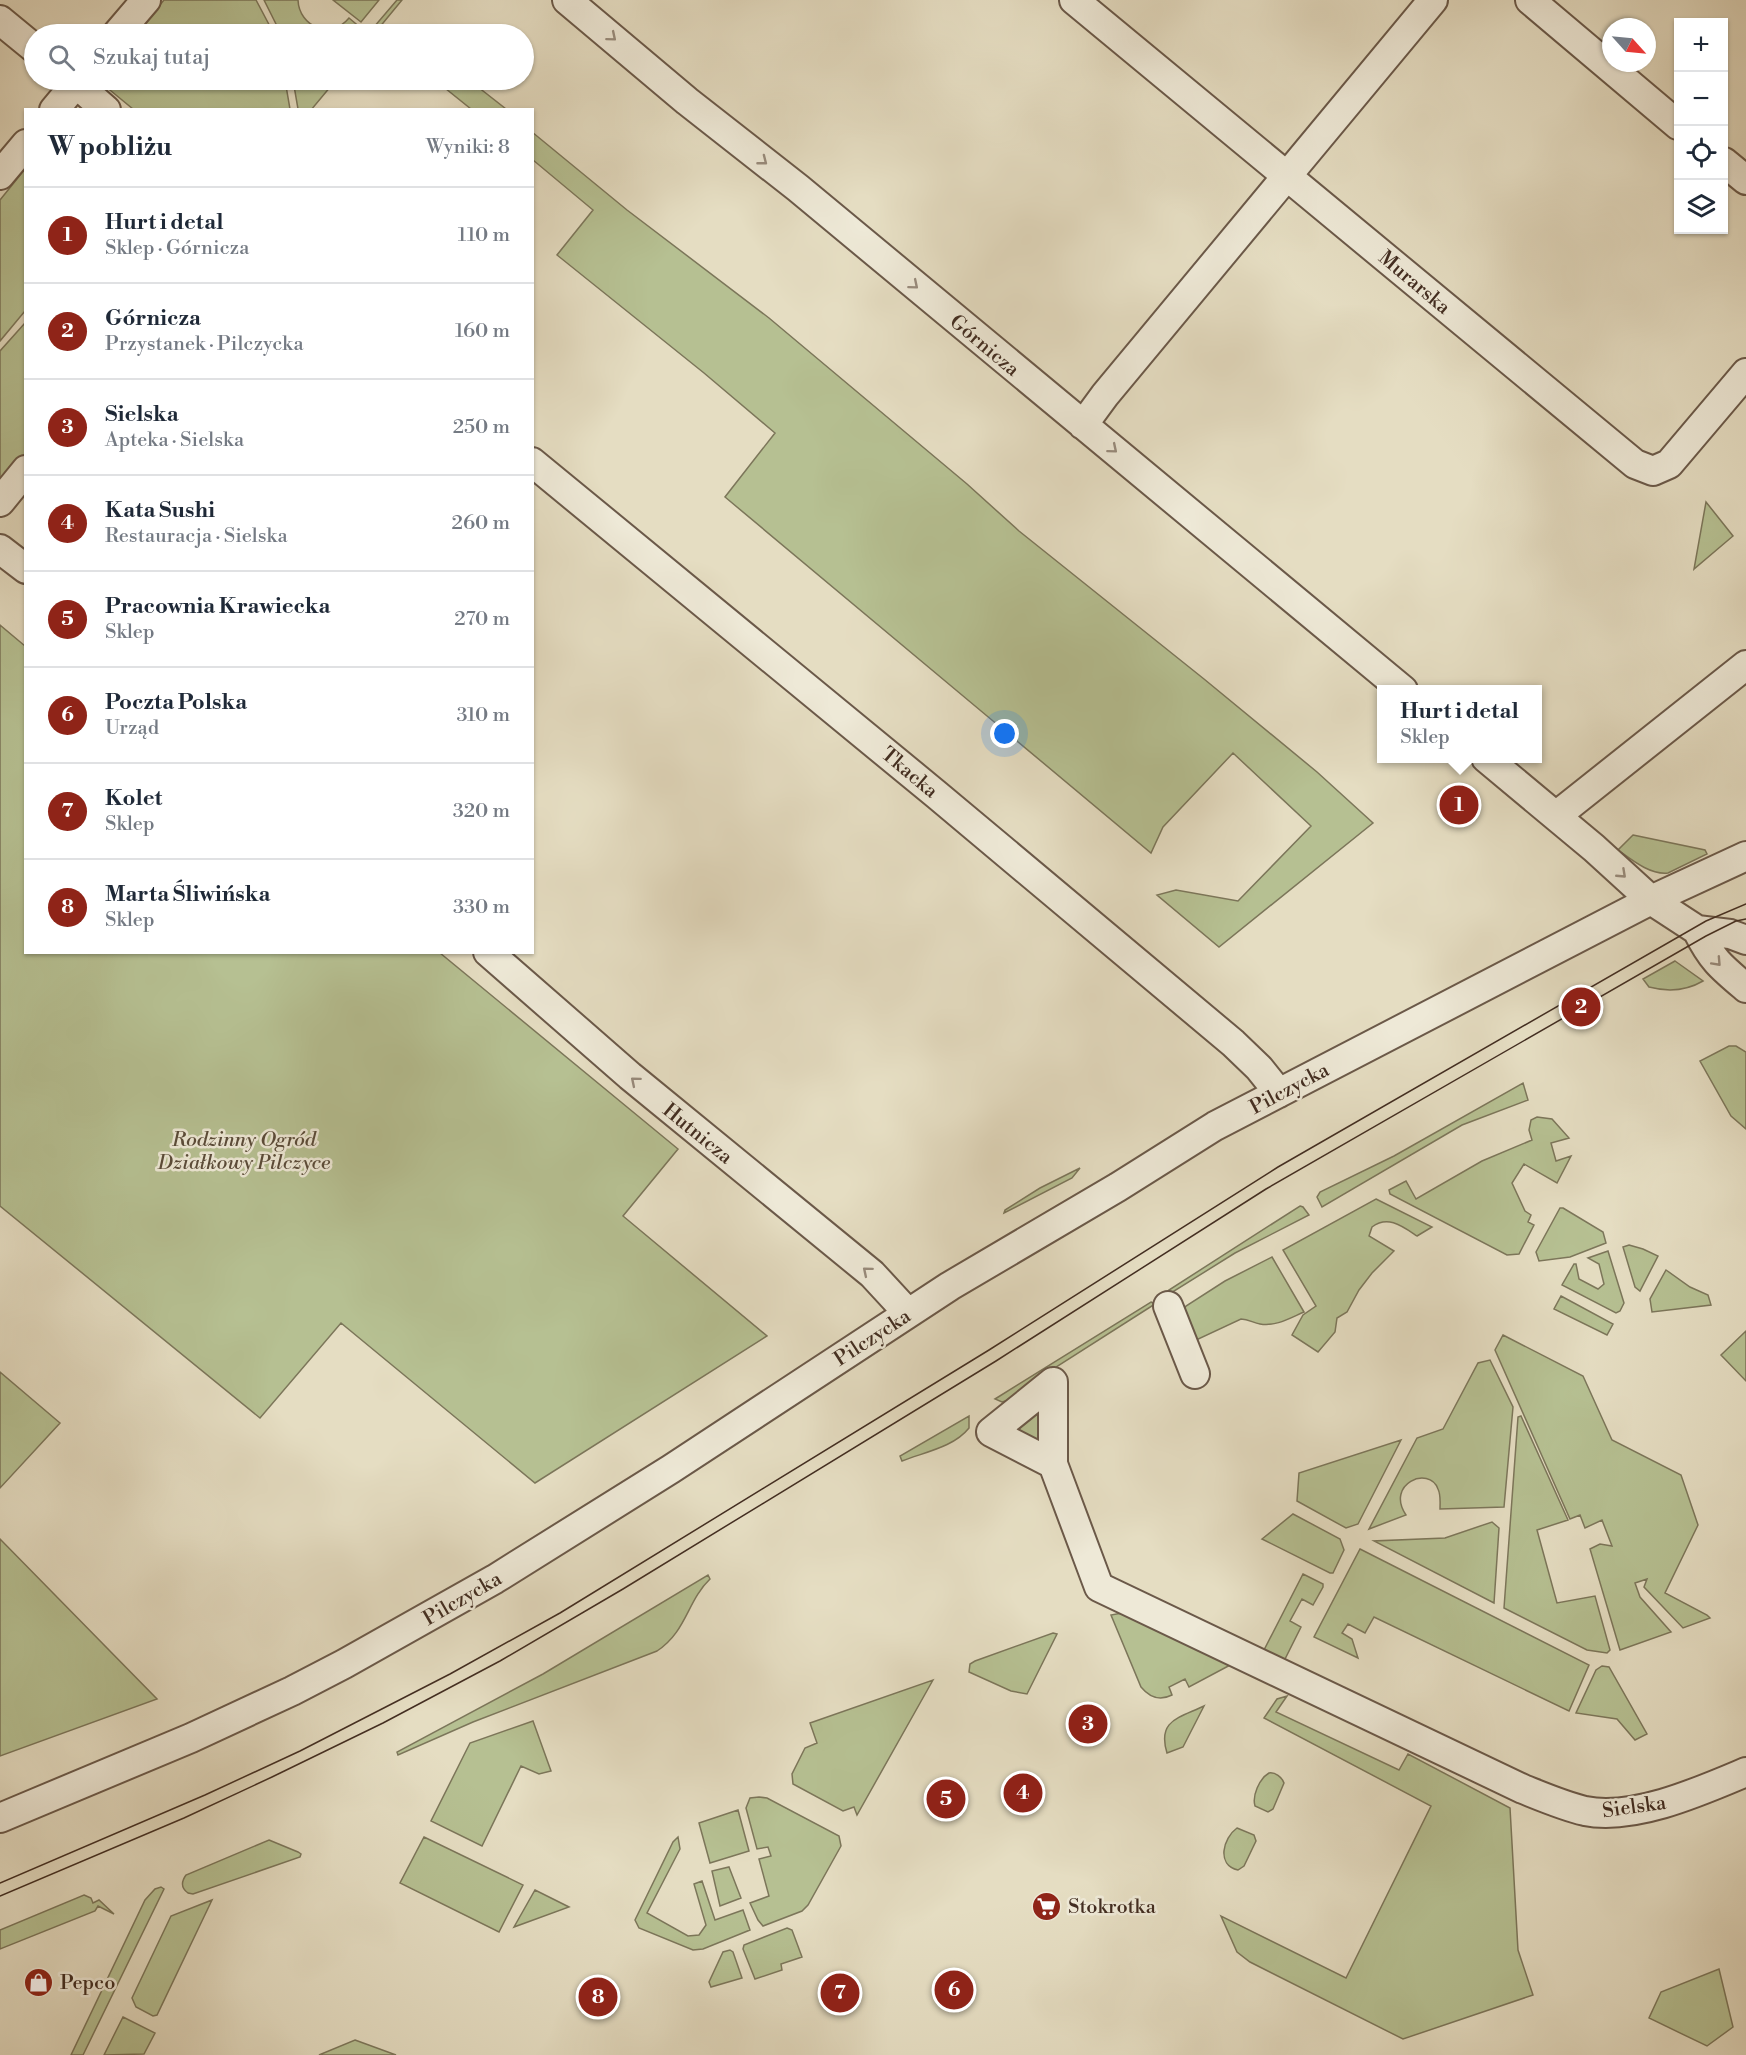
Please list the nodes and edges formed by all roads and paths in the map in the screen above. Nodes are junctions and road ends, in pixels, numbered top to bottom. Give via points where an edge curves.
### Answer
1 (146, 0) edge
2 (567, 0) edge
3 (1074, 0) edge
4 (1433, 0) edge
5 (1530, 0) edge
6 (0, 20) edge
7 (126, 24) edge
8 (24, 40) edge
9 (69, 90) edge
10 (85, 90) edge
11 (56, 108) edge
12 (104, 108) edge
13 (1674, 122) edge
14 (24, 146) edge
15 (1728, 165) edge
16 (0, 175) edge
17 (1286, 176) junction
18 (1746, 180) edge
19 (1746, 373) edge
20 (1083, 425) junction
21 (534, 464) edge
22 (24, 472) edge
23 (0, 502) edge
24 (0, 549) edge
25 (24, 567) edge
26 (1746, 665) edge
27 (1397, 685) edge
28 (1491, 763) edge
29 (1556, 816) junction
30 (1746, 856) edge
31 (1651, 900) junction
32 (1697, 930) junction
33 (1746, 940) edge
34 (491, 954) edge
35 (1746, 988) edge
36 (1278, 1093) junction
37 (1168, 1306) dead end
38 (908, 1313) junction
39 (1195, 1374) dead end
40 (1053, 1464) dead end
41 (1746, 1772) edge
42 (0, 1818) edge

1 - 7 street
2 -> 20 street, Górnicza
3 - 17 street, Murarska
4 - 17 street
5 - 13 street
6 - 8 street
9 - 11 street
10 - 12 street
14 - 16 street
15 - 18 street
17 - 19 street, Murarska via 1643,469 1653,471 1669,464
17 - 20 street
20 -> 27 street, Górnicza
21 - 36 street, Tkacka via 1233,1042
22 - 23 street
24 - 25 street
26 - 29 street
28 - 29 street
29 -> 31 street
30 - 31 street, Pilczycka
31 - 32 street
31 - 36 street, Pilczycka
32 - 33 street
32 -> 35 street via 1709,954
38 -> 34 street, Hutnicza via 872,1274 630,1076
36 - 38 street, Pilczycka via 1215,1126
37 - 39 street
38 - 42 street, Pilczycka via 671,1469 473,1592 354,1659 191,1738
40 - 41 street, Sielska via 1099,1587 1523,1789 1586,1811 1619,1812 1670,1802

